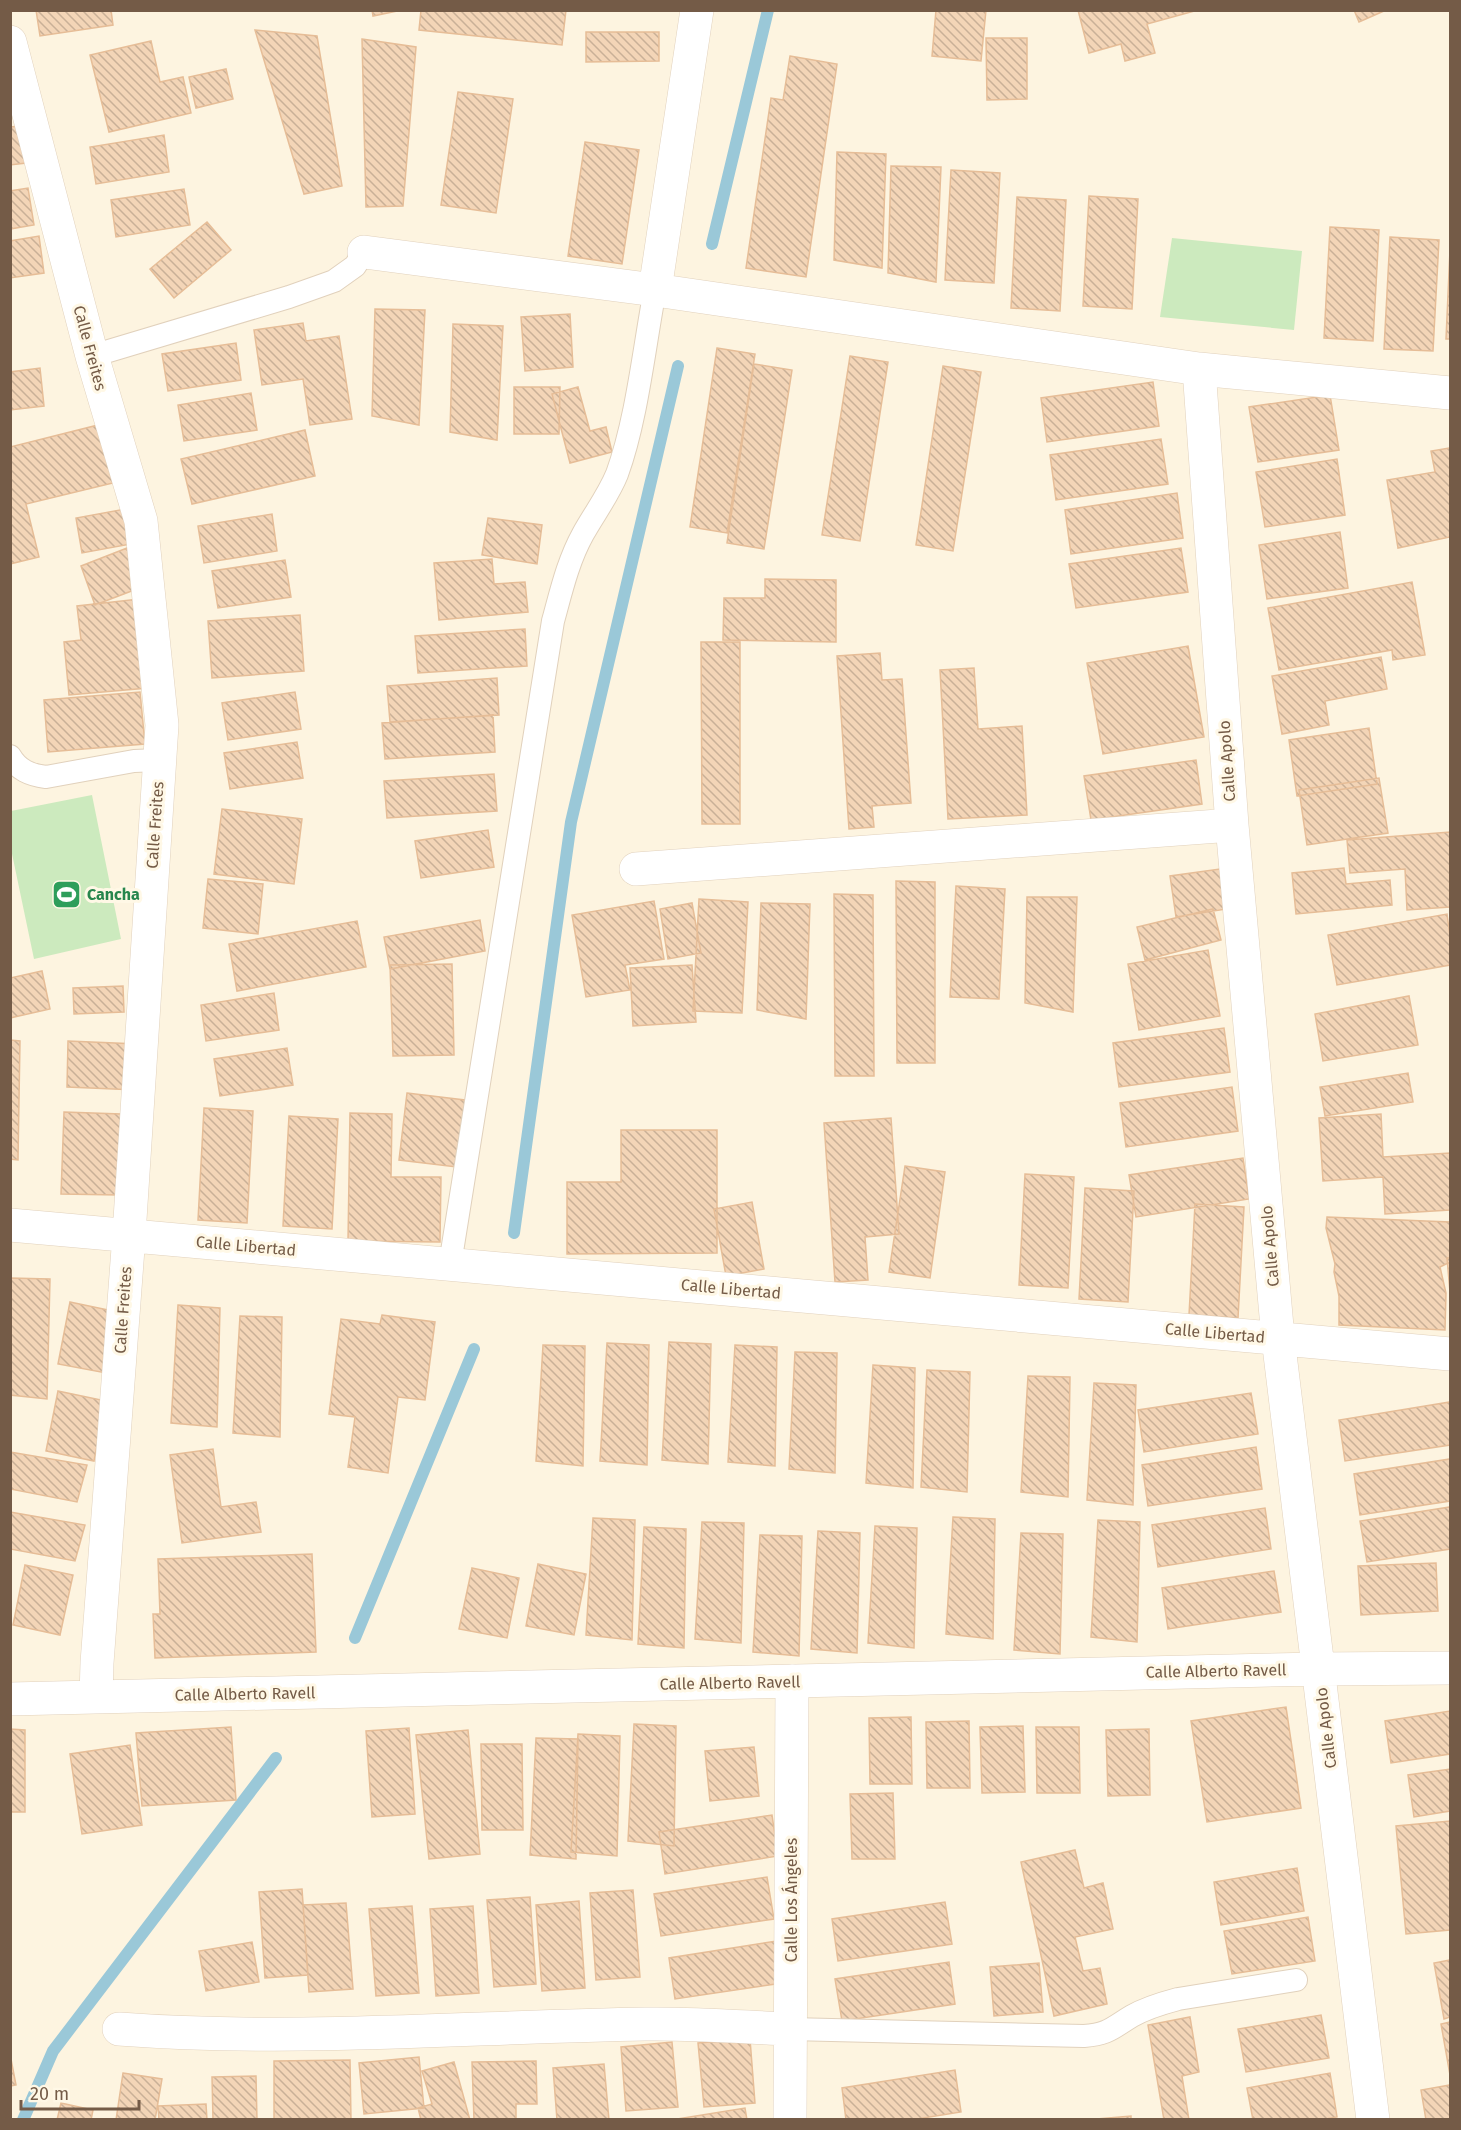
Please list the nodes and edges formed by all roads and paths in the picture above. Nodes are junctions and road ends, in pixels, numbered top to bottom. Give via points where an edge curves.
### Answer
1 (697, 10) edge
2 (10, 42) edge
3 (364, 252) joint
4 (655, 290) junction
5 (92, 356) junction
6 (1199, 369) junction
7 (1450, 393) edge
8 (10, 756) edge
9 (159, 760) junction
10 (1232, 825) junction
11 (636, 869) dead end
12 (10, 1225) edge
13 (129, 1235) junction
14 (450, 1264) junction
15 (1278, 1338) junction
16 (1450, 1354) edge
17 (1450, 1668) edge
18 (1318, 1669) junction
19 (792, 1681) junction
20 (96, 1697) junction
21 (10, 1699) edge
22 (1296, 1980) dead end
23 (118, 2029) dead end
24 (790, 2029) junction
25 (790, 2120) edge
26 (1373, 2120) edge

1 - 4 street
2 - 5 street, Calle Freites
3 - 4 street
3 - 5 lane via 355,266 334,281
4 - 6 street
4 - 14 lane via 626,447 602,506 583,535 553,621
5 - 9 street, Calle Freites via 141,521 162,725
6 - 7 street
6 - 10 street, Calle Apolo
8 - 9 lane via 24,771 46,777
9 - 13 street, Calle Freites
10 - 11 street
10 - 15 street, Calle Apolo
12 - 13 street, Calle Libertad
13 - 14 street, Calle Libertad
13 - 20 street, Calle Freites
14 - 15 street, Calle Libertad
15 - 16 street, Calle Libertad
15 - 18 street, Calle Apolo
17 - 18 street, Calle Alberto Ravell
18 - 19 street, Calle Alberto Ravell
18 - 26 street, Calle Apolo
19 - 20 street, Calle Alberto Ravell
19 - 24 street, Calle Los Ángeles
20 - 21 street, Calle Alberto Ravell
22 - 24 lane via 1168,2002 1099,2034
23 - 24 street via 190,2034 648,2024
24 - 25 street, Calle Los Ángeles

